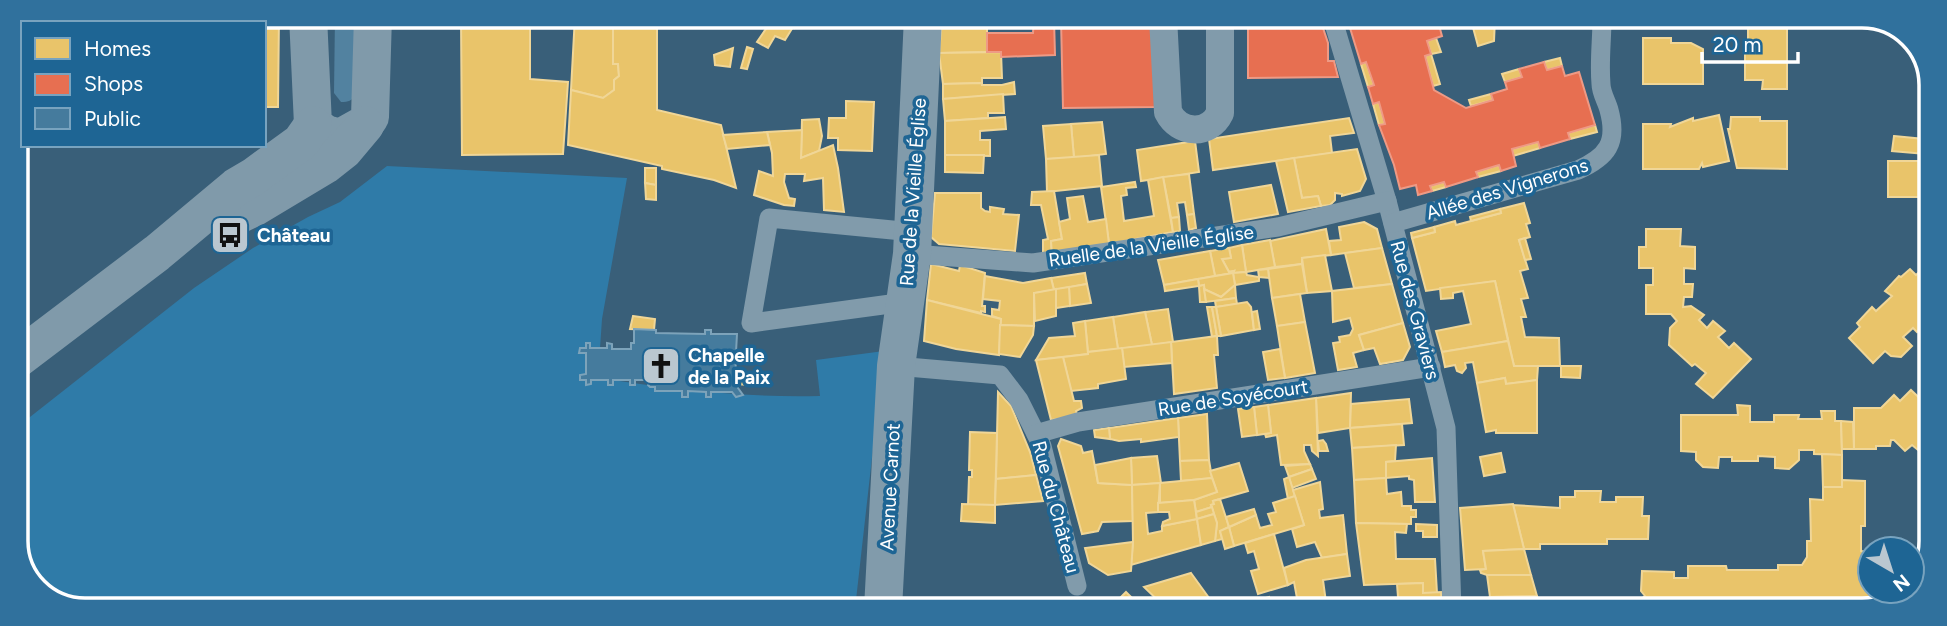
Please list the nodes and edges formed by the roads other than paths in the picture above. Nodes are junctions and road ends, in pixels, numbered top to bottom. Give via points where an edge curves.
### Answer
1 (309, 28) edge
2 (373, 28) edge
3 (923, 28) edge
4 (1164, 28) edge
5 (1220, 28) edge
6 (1335, 28) edge
7 (1602, 28) edge
8 (365, 124) junction
9 (313, 125) junction
10 (1387, 201) junction
11 (1393, 223) junction
12 (913, 243) junction
13 (157, 253) junction
14 (905, 302) junction
15 (28, 351) edge
16 (896, 366) junction
17 (1430, 368) junction
18 (1036, 434) junction
19 (1077, 586) dead end
20 (884, 598) edge
21 (1452, 598) edge

1 - 9 main road
2 - 8 main road via 371,109
3 - 12 street, Rue de la Vieille Église
4 - 5 street via 1168,112 1172,121 1194,130 1210,126 1220,113
6 - 10 lane, Rue des Graviers
7 - 11 lane, Allée des Vignerons via 1601,87 1613,133 1602,156 1578,170
8 - 9 main road via 340,138
8 - 13 main road via 325,165 255,207
9 - 13 main road via 302,142 236,187
10 - 11 lane, Rue des Graviers
10 - 12 lane, Ruelle de la Vieille Église via 1278,228 1033,263
11 - 17 lane, Rue des Graviers
12 - 14 street, Rue de la Vieille Église
12 - 14 lane, Ruelle de la Vieille Église via 769,218 751,323
13 - 15 main road
14 - 16 street, Rue de la Vieille Église
16 - 18 lane, Rue du Château via 1000,375
16 - 20 street, Avenue Carnot
17 - 18 lane, Rue de Soyécourt via 1078,422
17 - 21 lane, Rue des Graviers via 1446,428
18 - 19 lane, Rue du Château

